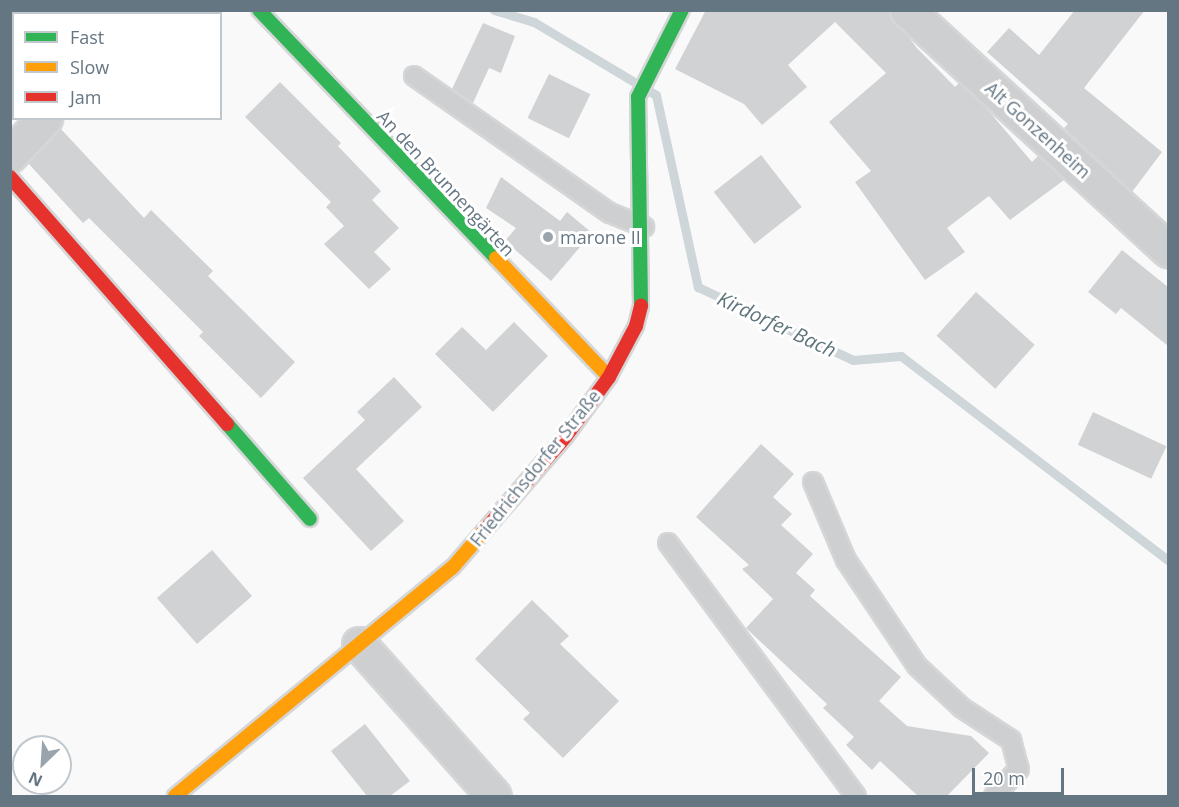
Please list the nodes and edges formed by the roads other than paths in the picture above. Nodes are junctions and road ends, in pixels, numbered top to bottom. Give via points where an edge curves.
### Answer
1 (260, 10) edge
2 (682, 10) edge
3 (907, 10) edge
4 (414, 76) dead end
5 (43, 120) edge
6 (10, 155) edge
7 (10, 177) edge
8 (644, 227) junction
9 (1168, 250) edge
10 (609, 377) junction
11 (813, 482) dead end
12 (310, 519) dead end
13 (668, 543) dead end
14 (359, 644) junction
15 (175, 796) edge
16 (494, 796) edge
17 (856, 796) edge
18 (994, 796) edge

1 - 10 street, An den Brunnengärten
2 - 8 street, Friedrichsdorfer Straße via 638,97
3 - 9 street, Alt Gonzenheim
4 - 8 lane via 610,213
5 - 6 street
7 - 12 street
8 - 10 street, Friedrichsdorfer Straße via 644,292 636,326
10 - 14 street, Friedrichsdorfer Straße via 566,436 453,567
11 - 18 lane via 846,560 917,666 962,708 1011,740 1019,768
13 - 17 lane
14 - 15 street, Friedrichsdorfer Straße
14 - 16 street

